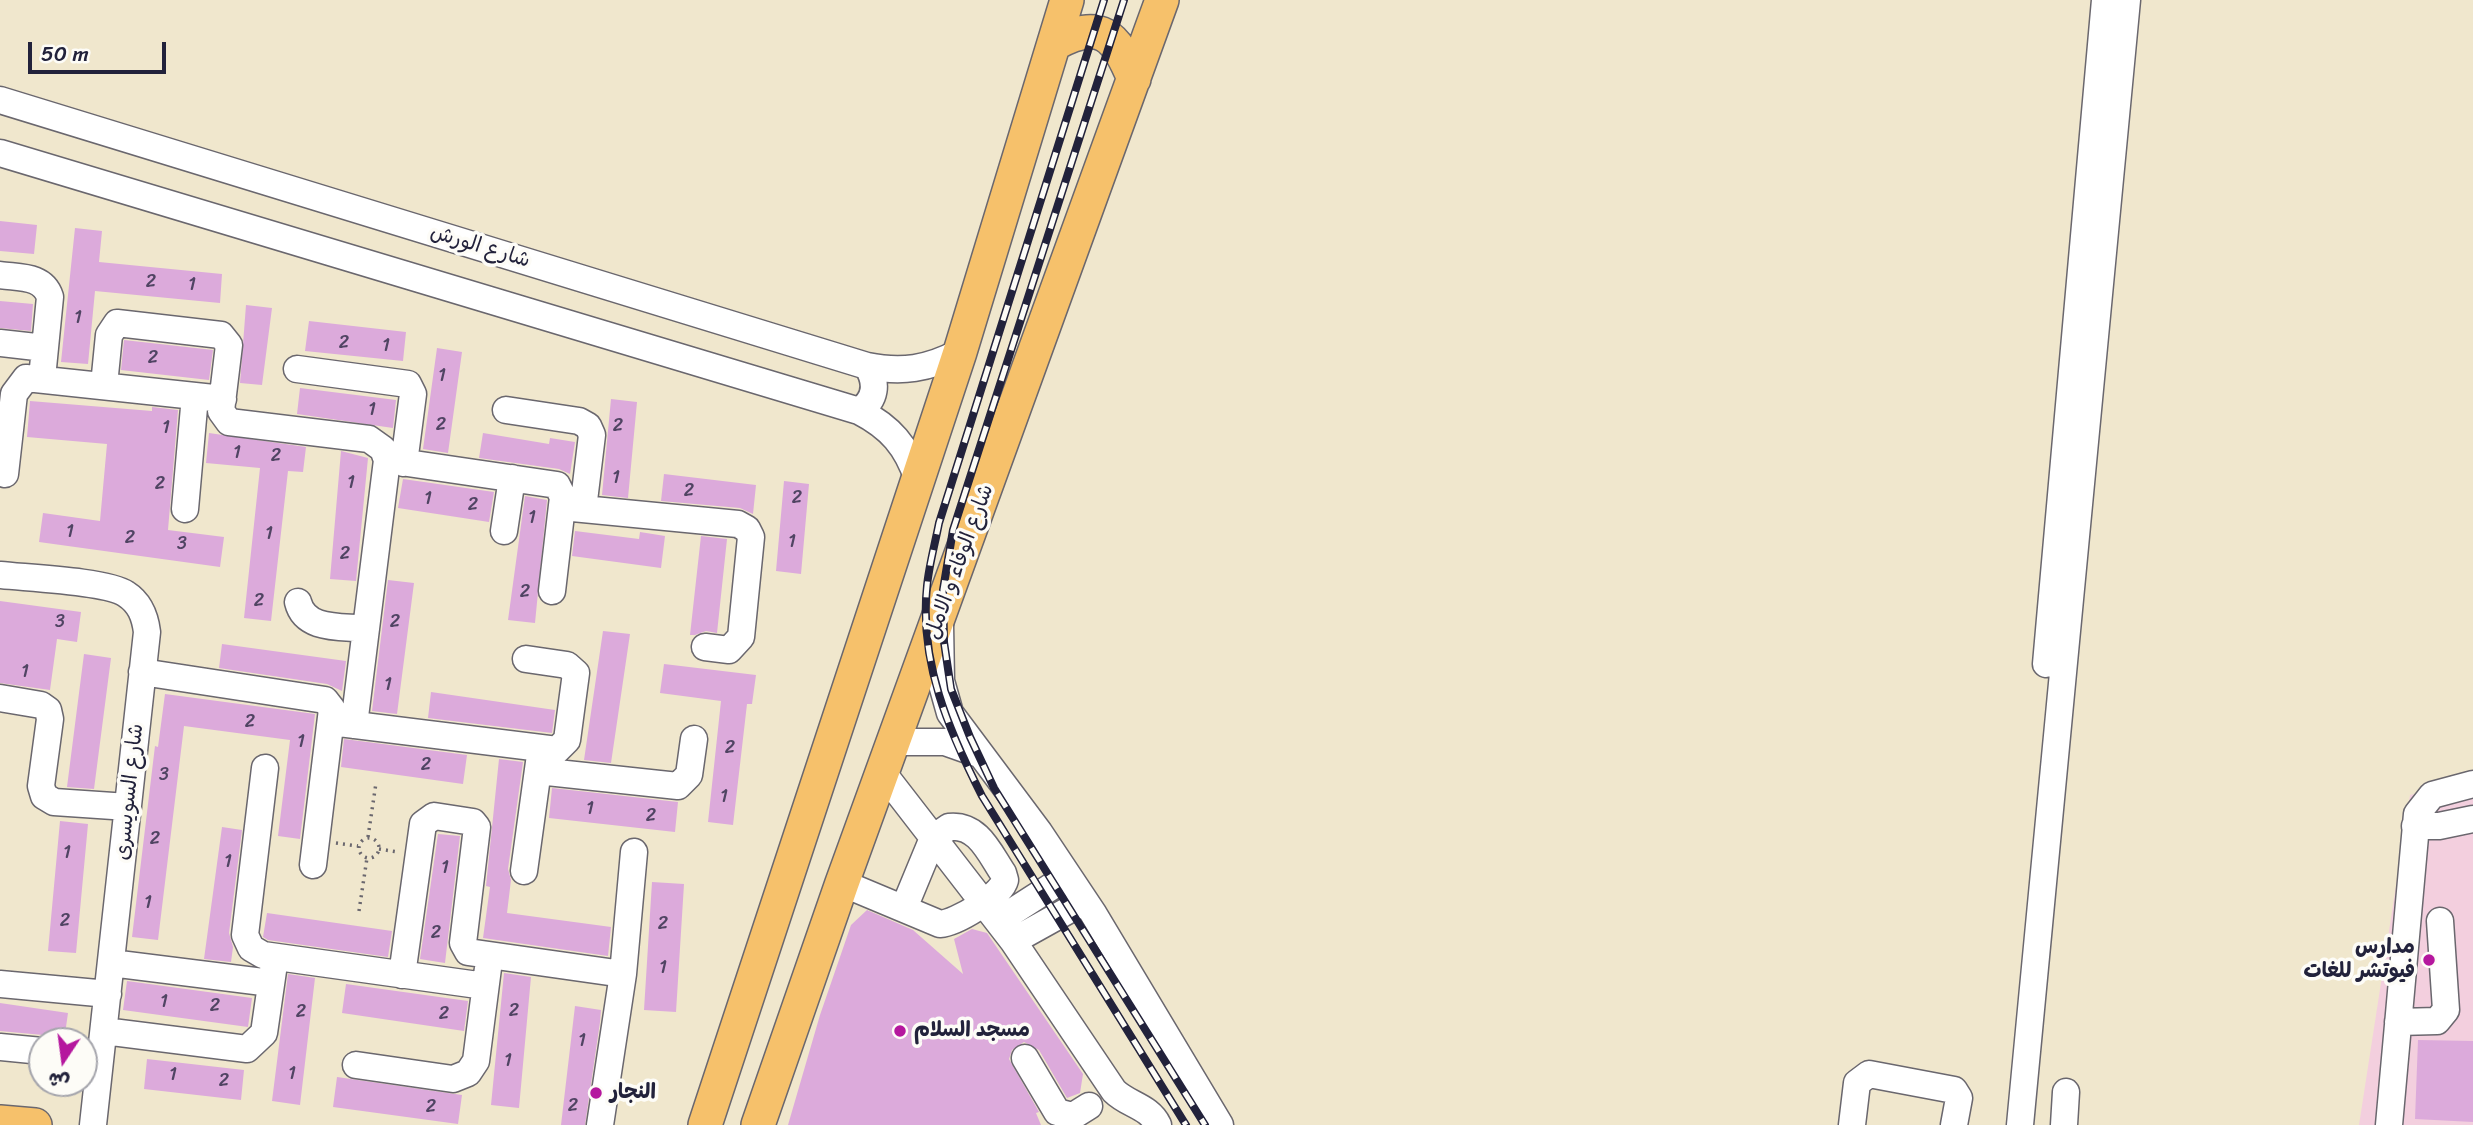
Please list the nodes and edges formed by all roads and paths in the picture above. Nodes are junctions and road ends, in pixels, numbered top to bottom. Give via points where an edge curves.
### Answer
1 (1068, 0) edge
2 (1162, 0) edge
3 (2105, 0) edge
4 (2127, 0) edge
5 (1054, 44) junction
6 (1134, 79) junction
7 (0, 100) edge
8 (0, 153) edge
9 (0, 275) edge
10 (0, 343) edge
11 (45, 348) junction
12 (960, 352) junction
13 (867, 366) junction
14 (298, 369) dead end
15 (42, 378) junction
16 (103, 385) junction
17 (195, 396) junction
18 (223, 399) junction
19 (506, 410) dead end
20 (859, 411) junction
21 (396, 461) junction
22 (5, 474) dead end
23 (512, 478) junction
24 (918, 480) junction
25 (572, 508) junction
26 (185, 509) dead end
27 (504, 531) dead end
28 (0, 575) edge
29 (552, 592) dead end
30 (298, 602) dead end
31 (940, 619) junction
32 (366, 629) junction
33 (705, 647) dead end
34 (526, 659) dead end
35 (142, 672) junction
36 (0, 698) edge
37 (342, 724) junction
38 (694, 739) dead end
39 (981, 755) junction
40 (889, 757) junction
41 (540, 760) junction
42 (265, 768) dead end
43 (376, 783) dead end
44 (2473, 784) edge
45 (128, 807) junction
46 (2473, 819) edge
47 (2415, 826) junction
48 (368, 837) junction
49 (933, 838) junction
50 (634, 852) dead end
51 (367, 858) junction
52 (313, 865) dead end
53 (790, 866) junction
54 (524, 871) dead end
55 (1068, 876) junction
56 (842, 883) junction
57 (1085, 901) junction
58 (904, 908) junction
59 (359, 911) dead end
60 (998, 921) junction
61 (2440, 921) dead end
62 (489, 956) junction
63 (275, 957) junction
64 (111, 963) junction
65 (623, 974) junction
66 (402, 975) junction
67 (271, 983) junction
68 (0, 984) edge
69 (485, 986) junction
70 (108, 994) junction
71 (2398, 1022) junction
72 (98, 1043) edge
73 (0, 1047) edge
74 (98, 1048) edge
75 (28, 1050) edge
76 (1025, 1058) dead end
77 (356, 1065) dead end
78 (1106, 1079) junction
79 (2066, 1092) dead end
80 (94, 1097) edge
81 (1090, 1116) edge
82 (0, 1122) edge
83 (35, 1125) edge
84 (93, 1125) edge
85 (600, 1125) edge
86 (705, 1125) edge
87 (758, 1125) edge
88 (1158, 1125) edge
89 (1220, 1125) edge
90 (1852, 1125) edge
91 (1954, 1125) edge
92 (2013, 1125) edge
93 (2064, 1125) edge
94 (2389, 1125) edge

1 - 5 main road
2 - 6 main road, شارع الوفاء و الامل
3 - 92 street
4 - 92 street
5 - 6 main road via 1076,32 1105,35 1122,48
5 - 12 main road
6 - 31 main road, شارع الوفاء و الامل
7 - 13 street, شارع الورش
8 - 20 street
9 - 11 street via 38,281 48,290
10 - 11 street
11 - 15 street
12 - 13 street, شارع الورش via 915,370
12 - 24 main road
13 - 20 street via 874,379 873,394
14 - 21 street via 408,384 414,394
15 - 16 street
15 - 22 street via 26,379 16,388
16 - 17 street
16 - 18 street via 111,330 122,322 225,337 229,349
17 - 18 street
17 - 26 street
18 - 21 street via 222,411 229,422 369,439
19 - 25 street via 588,426 592,435
20 - 24 street via 880,421 898,438 911,457
21 - 23 street
21 - 32 street
23 - 25 street via 557,485
23 - 27 street
24 - 53 main road
25 - 29 street
25 - 33 street via 738,524 747,529 751,537 741,637 729,650
28 - 35 street, شارع السويسرى via 126,593 145,621
30 - 32 street via 309,621
31 - 39 street via 944,697 958,727
31 - 40 main road, شارع الوفاء و الامل
32 - 37 street
34 - 41 street via 567,665 576,673 567,740
35 - 37 street via 325,700
35 - 45 street, شارع السويسرى
36 - 45 street via 48,710 44,796 54,802
37 - 41 street
37 - 52 street
38 - 41 street via 689,775 678,786
39 - 40 street via 945,742
39 - 55 street
40 - 49 street
40 - 56 main road, شارع الوفاء و الامل
41 - 54 street
42 - 63 street via 245,935 256,952
43 - 48 path
44 - 47 street via 2432,795 2417,814
45 - 64 street, شارع السويسرى
46 - 47 street
47 - 71 street
48 - 51 path via 358,846
48 - 51 path via 379,849
49 - 58 street
49 - 60 street
49 - 60 street via 949,827 968,828 976,834 1005,880
50 - 65 street
51 - 59 path
53 - 56 main road
53 - 86 main road
55 - 57 street
55 - 60 street
56 - 58 street
56 - 87 main road, شارع الوفاء و الامل
57 - 60 street
57 - 89 street
58 - 60 street via 940,924
60 - 78 street
61 - 71 street via 2446,1010 2437,1021
62 - 65 street
62 - 66 street via 468,952 463,943 477,827 430,817 424,824
62 - 69 street
63 - 66 street
63 - 67 street
64 - 67 street
64 - 70 street, شارع السويسرى
65 - 85 street
66 - 69 street
67 - 74 street via 264,1033 247,1049
68 - 70 street
69 - 77 street via 476,1061 468,1073 453,1079
70 - 72 street, شارع السويسرى
71 - 94 street
73 - 75 street
76 - 81 street via 1058,1112
78 - 81 street
78 - 88 street via 1121,1098 1145,1109
79 - 93 street
80 - 84 street, شارع السويسرى
82 - 83 main road
90 - 91 street via 1857,1083 1869,1074 1954,1090 1959,1098

